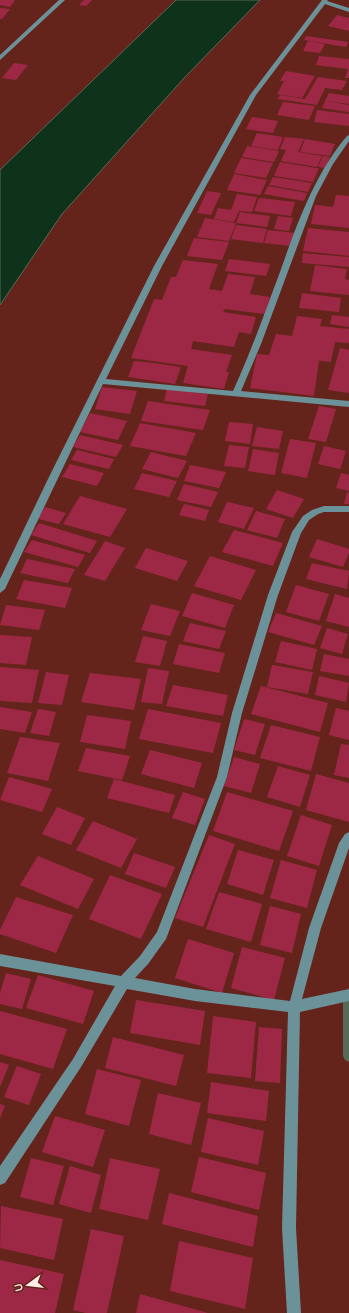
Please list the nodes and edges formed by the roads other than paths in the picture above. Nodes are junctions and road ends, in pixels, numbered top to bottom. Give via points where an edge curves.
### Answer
1 (62, 0) edge
2 (324, 1) edge
3 (349, 10) edge
4 (0, 58) edge
5 (349, 137) edge
6 (100, 381) junction
7 (236, 393) junction
8 (349, 404) edge
9 (349, 509) edge
10 (0, 589) edge
11 (349, 837) edge
12 (0, 960) edge
13 (124, 982) junction
14 (349, 995) edge
15 (295, 1006) junction
16 (0, 1178) edge
17 (294, 1313) edge

1 - 4 street
2 - 3 street
2 - 6 street via 253,95 158,266
5 - 7 street via 328,167 303,218 254,356
6 - 7 street
6 - 10 street
7 - 8 street
9 - 13 street via 324,508 306,518 297,532 266,618 237,713 222,777 162,935
11 - 15 street via 315,928
12 - 13 street
13 - 15 street via 194,995
13 - 16 street via 77,1063
14 - 15 street
15 - 17 street via 289,1228

